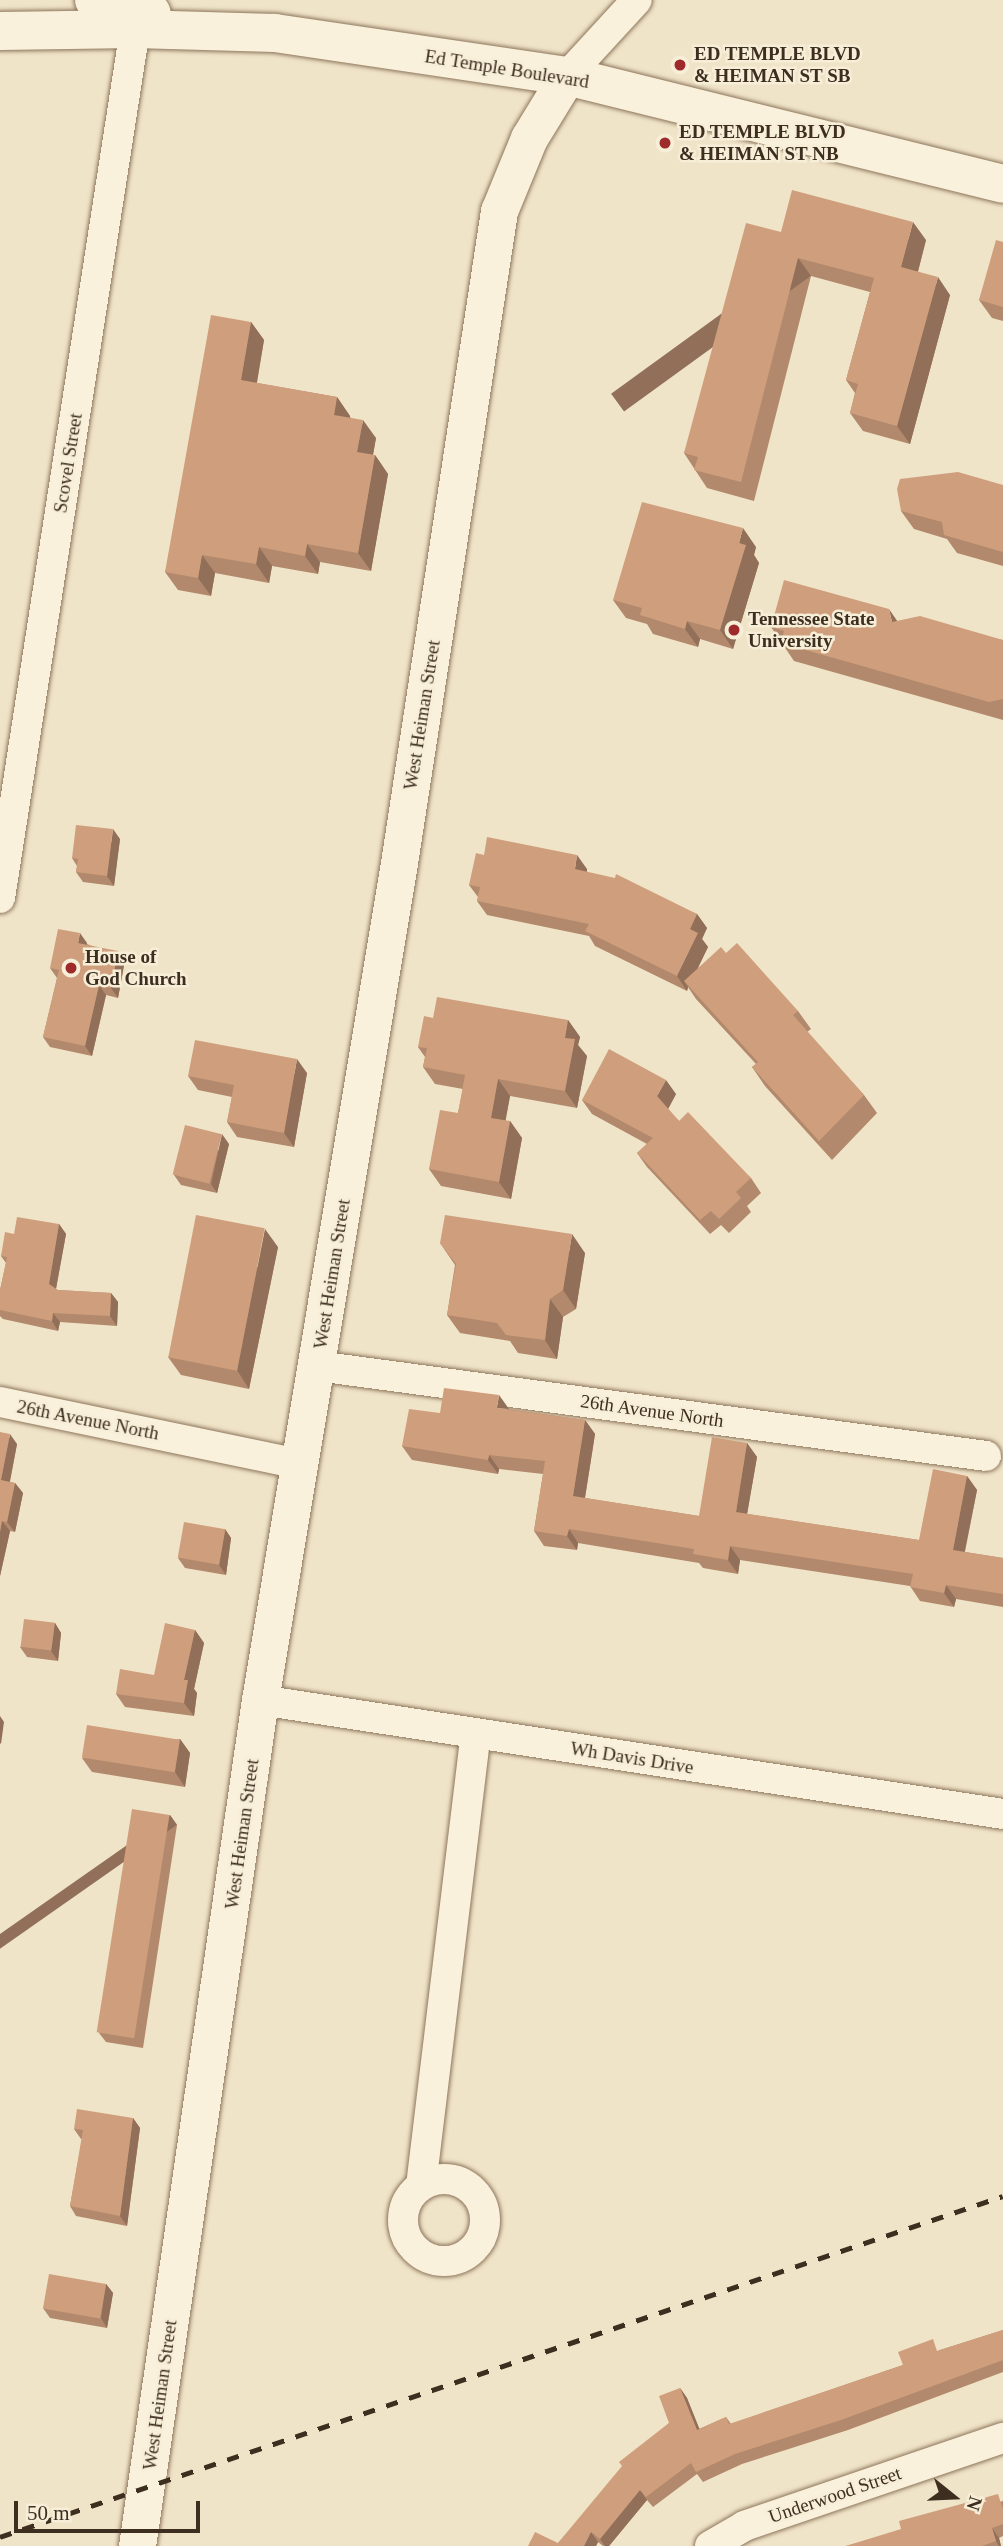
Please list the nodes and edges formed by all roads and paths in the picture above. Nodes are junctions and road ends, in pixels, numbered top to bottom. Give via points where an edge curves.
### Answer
1 (94, 0) edge
2 (637, 0) edge
3 (135, 29) junction
4 (0, 31) edge
5 (275, 33) junction
6 (567, 76) junction
7 (1003, 184) edge
8 (0, 898) edge
9 (317, 1366) junction
10 (0, 1402) edge
11 (986, 1456) dead end
12 (300, 1464) junction
13 (260, 1700) junction
14 (476, 1734) junction
15 (1003, 1814) edge
16 (421, 2186) dead end
17 (1003, 2438) edge
18 (137, 2546) edge
19 (710, 2546) edge

1 - 5 main road
2 - 6 street
3 - 4 main road, Ed Temple Boulevard
3 - 5 main road, Ed Temple Boulevard
3 - 8 street, Scovel Street
5 - 6 main road, Ed Temple Boulevard
6 - 7 main road, Ed Temple Boulevard
6 - 9 street, West Heiman Street via 529,138 499,211
9 - 11 street, 26th Avenue North
9 - 12 street, West Heiman Street
10 - 12 street, 26th Avenue North
12 - 13 street, West Heiman Street
13 - 14 street, Wh Davis Drive
13 - 18 street, West Heiman Street
14 - 15 street, Wh Davis Drive
14 - 16 street
17 - 19 street, Underwood Street via 744,2526

